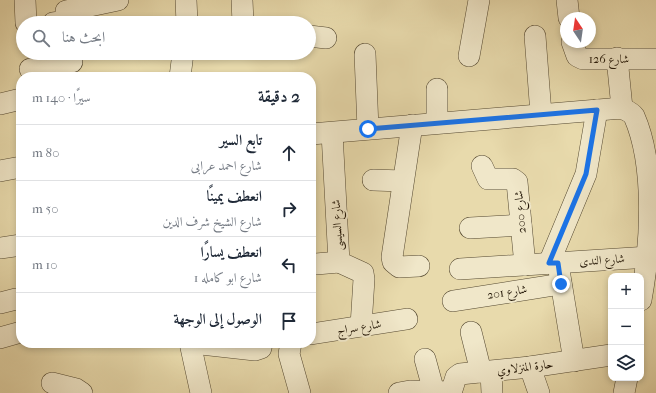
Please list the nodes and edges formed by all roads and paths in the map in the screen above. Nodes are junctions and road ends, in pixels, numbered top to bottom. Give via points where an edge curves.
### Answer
1 (25, 0) edge
2 (118, 0) edge
3 (186, 0) edge
4 (242, 0) edge
5 (480, 0) edge
6 (568, 0) edge
7 (569, 12) edge
8 (26, 16) edge
9 (64, 16) edge
10 (187, 16) edge
11 (243, 16) edge
12 (535, 36) dead end
13 (574, 48) edge
14 (365, 54) dead end
15 (469, 56) dead end
16 (617, 58) junction
17 (656, 59) edge
18 (183, 60) edge
19 (72, 64) edge
20 (29, 66) edge
21 (181, 72) edge
22 (437, 89) dead end
23 (16, 102) edge
24 (597, 110) junction
25 (628, 111) junction
26 (0, 113) edge
27 (541, 114) junction
28 (437, 123) junction
29 (412, 124) junction
30 (368, 129) junction
31 (332, 133) junction
32 (316, 134) edge
33 (482, 166) dead end
34 (16, 167) edge
35 (0, 171) edge
36 (373, 180) dead end
37 (403, 181) junction
38 (656, 192) edge
39 (521, 225) junction
40 (470, 228) dead end
41 (16, 246) edge
42 (0, 248) edge
43 (649, 257) junction
44 (339, 262) junction
45 (553, 263) junction
46 (316, 264) dead end
47 (525, 265) junction
48 (419, 266) dead end
49 (460, 269) dead end
50 (561, 284) junction
51 (644, 284) edge
52 (454, 301) dead end
53 (407, 320) dead end
54 (361, 326) junction
55 (471, 332) dead end
56 (16, 333) edge
57 (316, 333) edge
58 (0, 338) edge
59 (192, 348) edge
60 (237, 348) edge
61 (261, 348) edge
62 (290, 348) edge
63 (608, 355) edge
64 (425, 358) dead end
65 (574, 361) junction
66 (530, 367) junction
67 (486, 372) junction
68 (626, 381) edge
69 (52, 383) dead end
70 (445, 392) edge
71 (82, 393) edge
72 (201, 393) edge
73 (300, 393) edge
74 (399, 393) edge
75 (492, 393) edge
76 (539, 393) edge
77 (624, 393) edge

1 - 8 street
2 - 9 street
3 - 10 street
4 - 11 street
5 - 15 street
6 - 7 street
12 - 27 street
13 - 16 street, شارع 126 via 577,56 583,59
14 - 30 street
16 - 17 street, شارع 126
16 - 25 street
18 - 21 street
19 - 20 street
22 - 28 street
23 - 26 street
24 - 25 street
24 - 27 street
24 - 45 street via 586,174
25 - 38 street via 643,135 652,162
27 - 28 street
28 - 29 street
29 - 30 street
29 - 37 street
30 - 31 street
31 - 32 street
31 - 44 street, شارع السيسى
33 - 39 street, شارع 200 via 488,179 516,179
34 - 35 street
36 - 37 street
37 - 48 street via 393,262 399,267
38 - 43 street
39 - 40 street
39 - 47 street, شارع 200
41 - 42 street
43 - 45 street, شارع الندى
43 - 51 street
44 - 46 street
44 - 54 street, شارع السيسى via 363,273
45 - 47 street, شارع الندى
45 - 50 street
47 - 49 street, شارع الندى
50 - 52 street, شارع 201
50 - 65 street
53 - 54 street, شارع سراج
54 - 57 street, شارع سراج
55 - 67 street
56 - 58 street
59 - 72 street
60 - 61 street
62 - 73 street
63 - 65 street, حارة المنزلاوي
64 - 70 street
65 - 66 street, حارة المنزلاوي
66 - 67 street, حارة المنزلاوي
66 - 76 street
67 - 70 street, حارة المنزلاوي via 460,374
67 - 75 street
68 - 77 street
69 - 71 street
70 - 74 street

